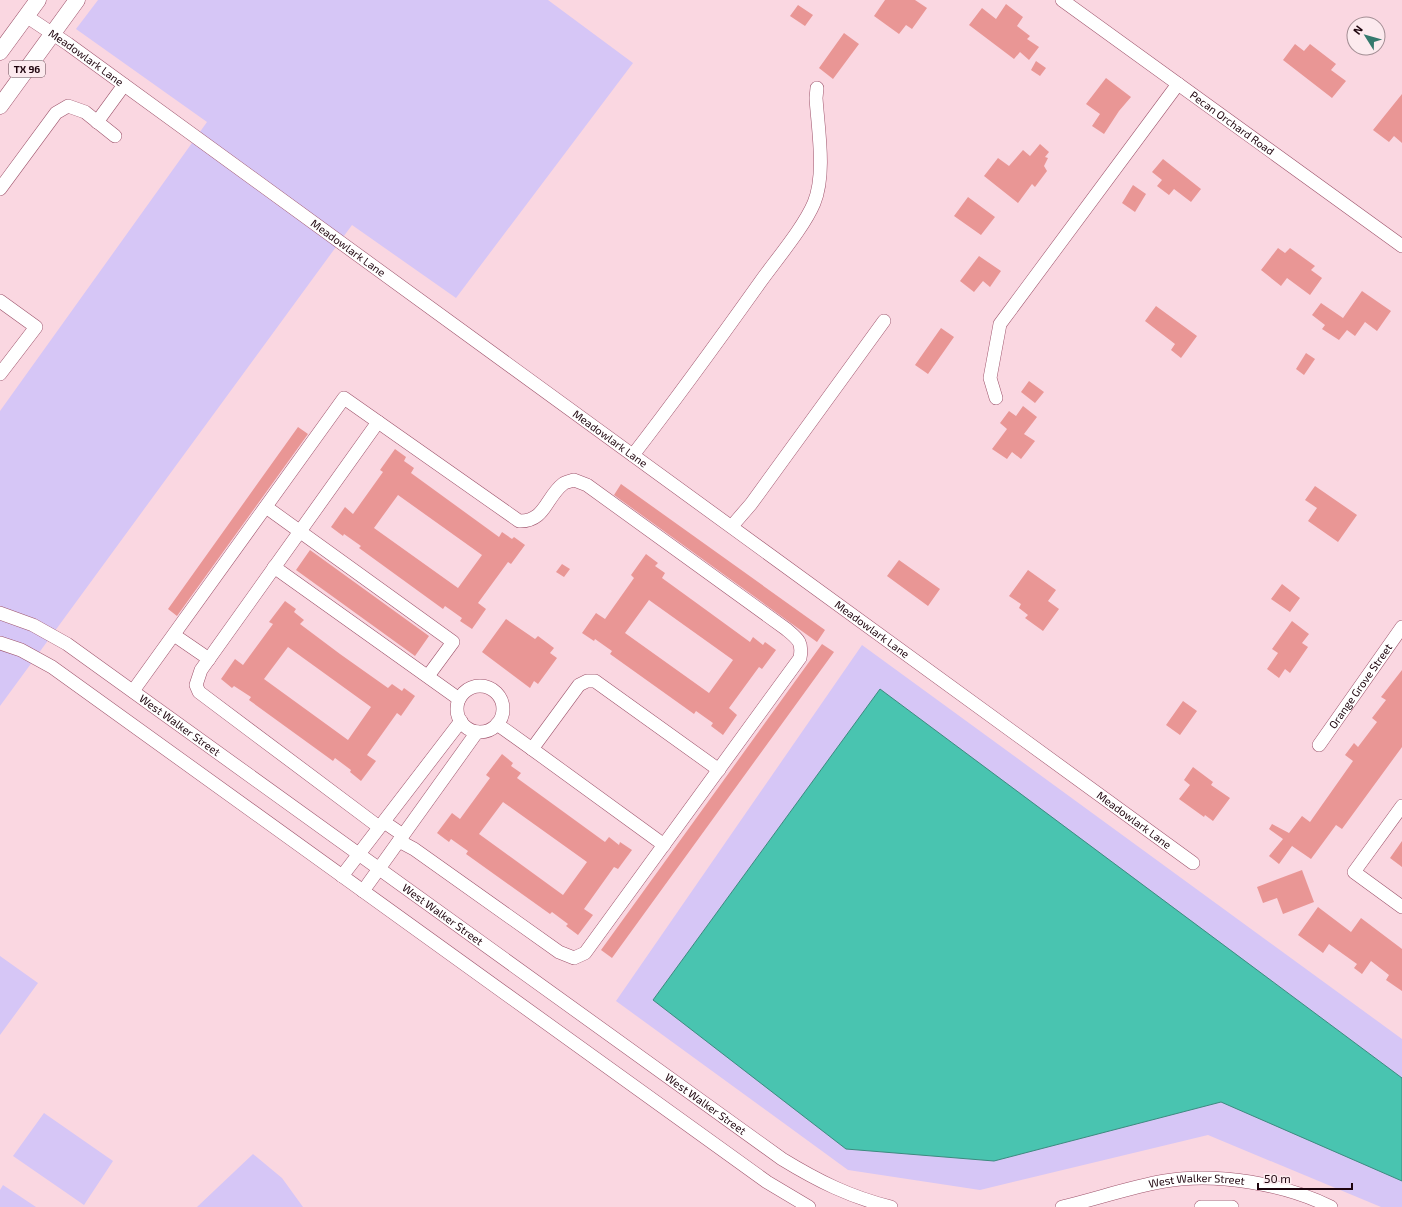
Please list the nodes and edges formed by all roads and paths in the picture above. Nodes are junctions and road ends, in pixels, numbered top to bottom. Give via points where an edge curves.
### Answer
1 (38, 0) edge
2 (77, 0) edge
3 (1062, 0) edge
4 (26, 16) junction
5 (53, 33) junction
6 (0, 52) edge
7 (1178, 84) junction
8 (124, 85) junction
9 (817, 88) dead end
10 (0, 106) edge
11 (97, 122) junction
12 (115, 136) dead end
13 (0, 189) edge
14 (1402, 246) edge
15 (0, 301) edge
16 (884, 321) dead end
17 (0, 374) edge
18 (996, 398) dead end
19 (378, 422) junction
20 (633, 455) junction
21 (266, 507) junction
22 (732, 526) junction
23 (300, 532) junction
24 (274, 567) junction
25 (0, 613) edge
26 (1402, 627) edge
27 (174, 635) junction
28 (0, 643) edge
29 (209, 659) junction
30 (428, 676) junction
31 (134, 691) junction
32 (459, 699) junction
33 (460, 721) junction
34 (497, 724) junction
35 (477, 732) junction
36 (1319, 745) dead end
37 (532, 749) junction
38 (719, 770) junction
39 (1402, 806) edge
40 (382, 824) junction
41 (401, 838) junction
42 (664, 845) junction
43 (359, 854) junction
44 (1193, 863) dead end
45 (379, 868) junction
46 (342, 876) junction
47 (363, 891) junction
48 (1402, 907) edge
49 (809, 1207) edge
50 (891, 1207) edge
51 (1062, 1207) edge
52 (1201, 1207) edge
53 (1232, 1207) edge
54 (1331, 1207) edge

1 - 4 main road, TX 96
2 - 5 main road, TX 96
3 - 7 street, Pecan Orchard Road
4 - 5 street, Meadowlark Lane
4 - 6 main road, TX 96
5 - 8 street, Meadowlark Lane
5 - 10 main road, TX 96
7 - 14 street, Pecan Orchard Road
7 - 18 street via 1000,324 990,378
8 - 11 street
8 - 20 street, Meadowlark Lane
9 - 20 street via 820,171 814,204 706,359
11 - 12 street
11 - 13 street via 85,112 68,106 56,113
15 - 17 street via 36,327
16 - 22 street via 751,504
19 - 21 street via 344,398
19 - 23 street
19 - 38 street via 519,521 529,521 538,516 563,484 574,480 587,485 797,638 802,648 800,658
20 - 22 street, Meadowlark Lane
21 - 23 street
21 - 27 street
22 - 44 street, Meadowlark Lane
23 - 24 street
23 - 30 street via 452,642
24 - 29 street
24 - 30 street
25 - 31 street, West Walker Street via 33,625 67,644
26 - 36 street, Orange Grove Street
27 - 29 street
27 - 31 street
28 - 46 street via 21,650 52,667
29 - 40 street via 201,670 196,685 199,692
30 - 32 street
31 - 43 street, West Walker Street
32 - 33 street
32 - 34 street via 476,686 491,688 501,698 503,706 503,713
33 - 35 street
33 - 40 street
34 - 35 street via 490,730
34 - 37 street
35 - 41 street
37 - 38 street via 579,685 586,681 595,681
37 - 42 street
38 - 42 street
39 - 48 street via 1354,872
40 - 41 street
40 - 43 street
41 - 42 street via 559,952 574,958 585,953
41 - 45 street
43 - 45 street, West Walker Street
43 - 46 street
45 - 47 street
45 - 50 street, West Walker Street via 782,1159 824,1183 864,1201
46 - 47 street
47 - 49 street via 767,1182
51 - 54 street, West Walker Street via 1166,1181 1228,1178 1282,1189
52 - 53 street, West Walker Street

